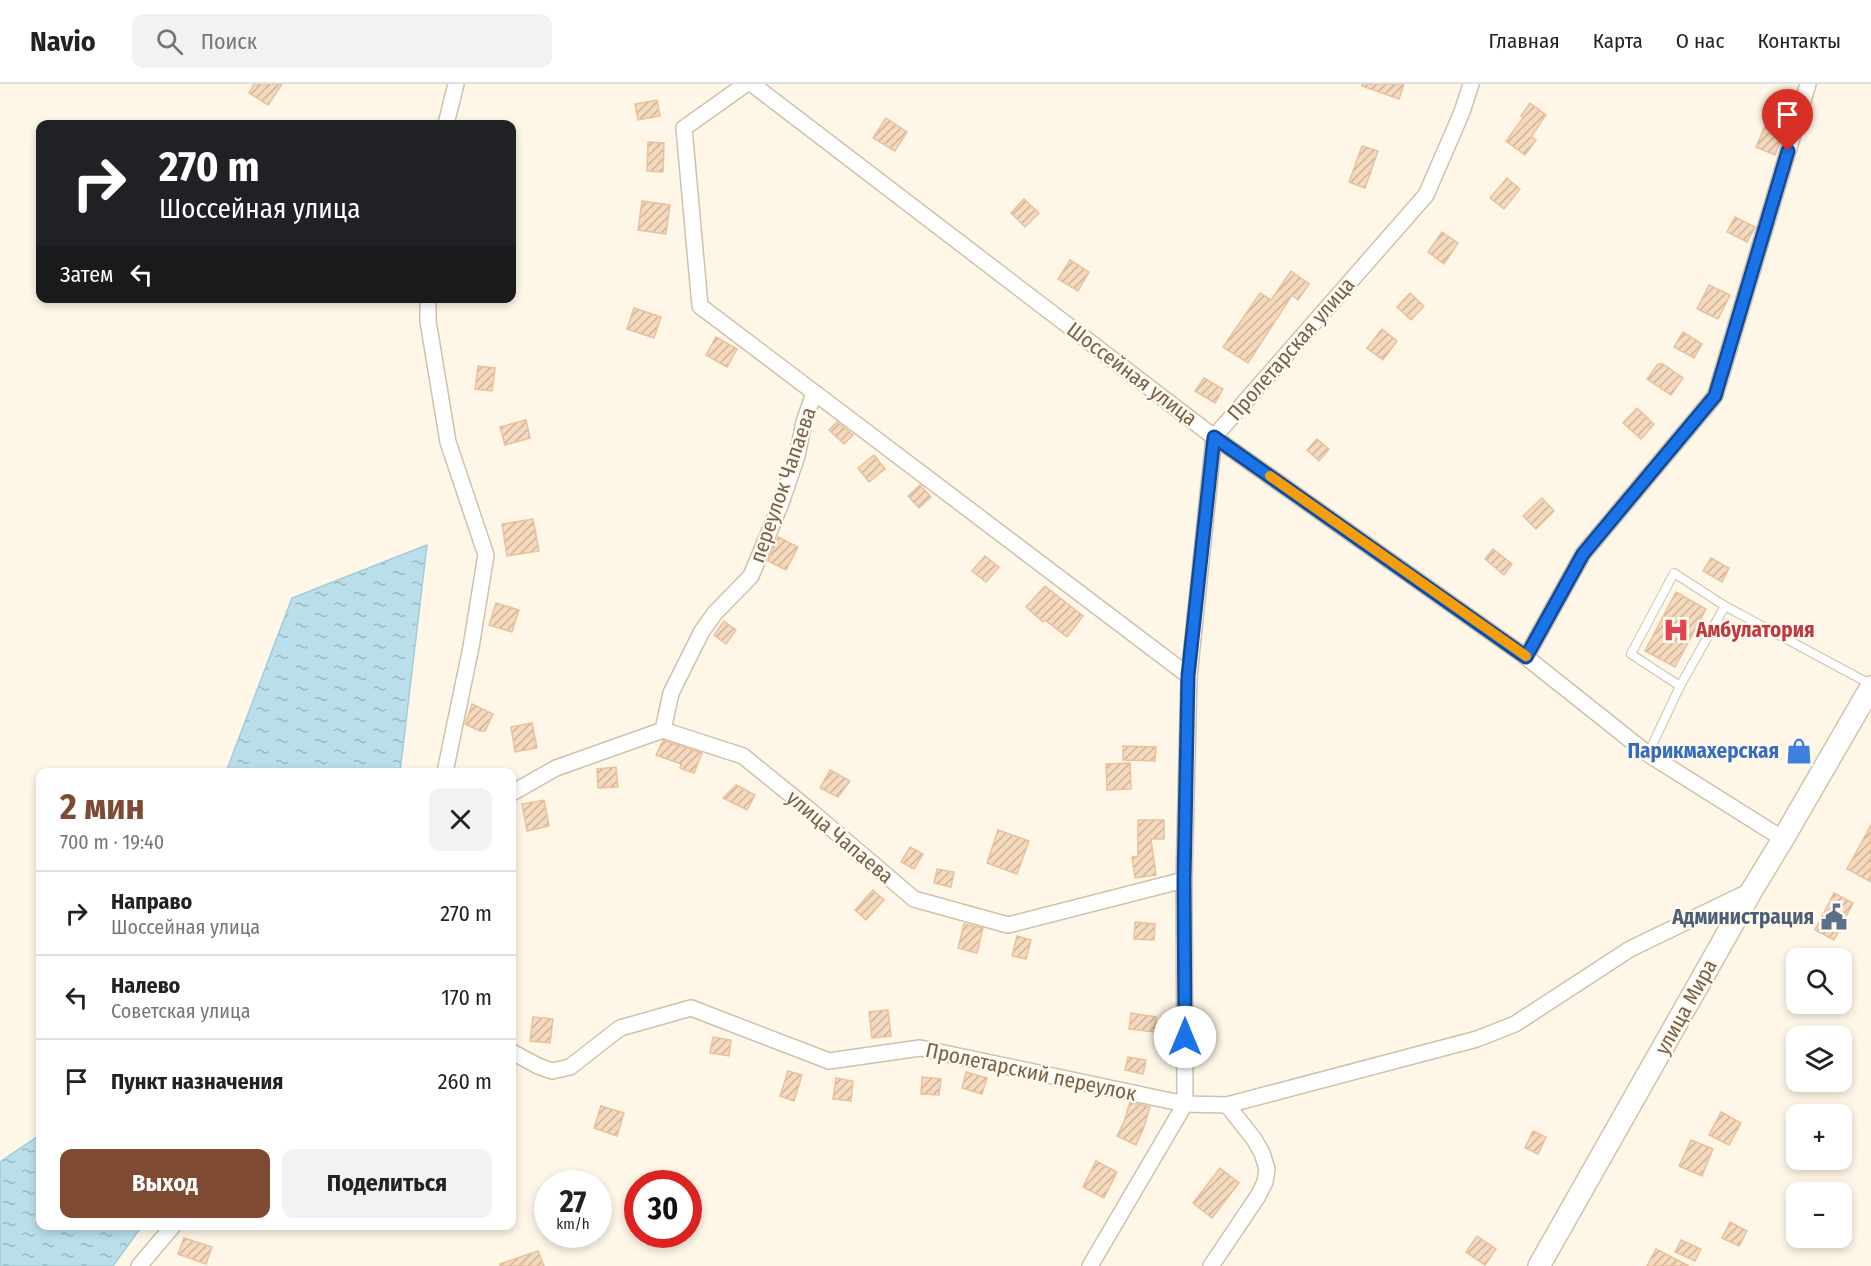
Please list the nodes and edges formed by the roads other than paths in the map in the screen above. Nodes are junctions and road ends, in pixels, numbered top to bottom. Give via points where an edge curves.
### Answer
1 (456, 84) edge
2 (746, 84) edge
3 (752, 84) edge
4 (1471, 84) edge
5 (1808, 84) edge
6 (447, 120) edge
7 (428, 303) edge
8 (814, 393) junction
9 (1214, 437) junction
10 (1725, 606) junction
11 (1526, 657) junction
12 (1188, 676) junction
13 (1680, 686) junction
14 (1871, 686) edge
15 (663, 730) junction
16 (1648, 754) junction
17 (446, 768) edge
18 (516, 791) edge
19 (1784, 839) junction
20 (1184, 880) junction
21 (1752, 890) junction
22 (516, 1054) edge
23 (1185, 1104) junction
24 (1227, 1105) junction
25 (170, 1230) edge
26 (139, 1266) edge
27 (1090, 1266) edge
28 (1211, 1266) edge
29 (1539, 1266) edge

1 - 6 street
2 - 8 street via 684,128 700,306
3 - 9 street, Шоссейная улица
4 - 9 street, Пролетарская улица via 1426,195
5 - 11 street via 1715,396 1583,554
7 - 17 street via 448,442 486,555
8 - 12 street
8 - 15 street, переулок Чапаева via 784,494 751,576 702,631 671,693
9 - 11 street, Шоссейная улица
9 - 12 street, Пролетарская улица
10 - 13 lane
10 - 13 lane via 1674,573 1630,654
10 - 14 lane
11 - 16 street, Шоссейная улица
12 - 20 street, Пролетарская улица
13 - 16 lane
14 - 19 street, улица Мира
15 - 18 street via 556,768
15 - 20 street, улица Чапаева via 743,756 914,899 1008,925
16 - 19 street, Шоссейная улица
19 - 21 street, улица Мира
20 - 23 street, Пролетарская улица
21 - 24 street, Пролетарский переулок via 1630,949 1515,1024 1477,1040
21 - 29 street, улица Мира
22 - 23 street, Пролетарский переулок via 552,1071 570,1067 620,1028 690,1008 829,1061 920,1048
23 - 24 street, Пролетарский переулок
23 - 27 street
24 - 28 street via 1254,1140 1267,1169 1258,1196
25 - 26 street

